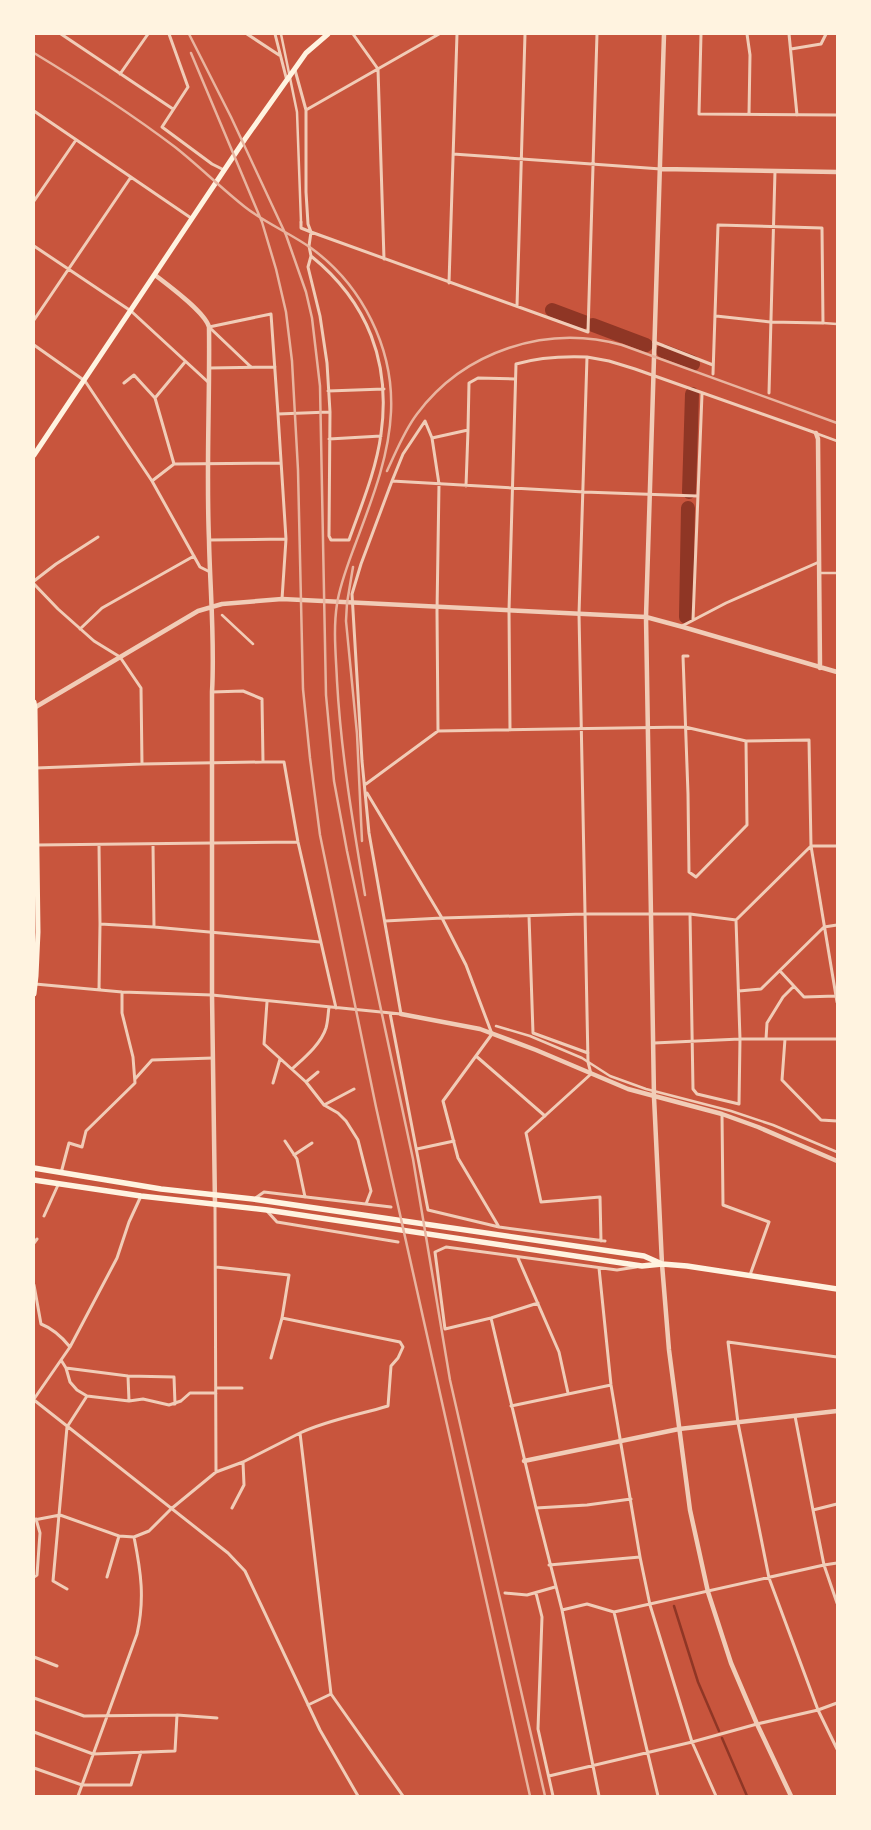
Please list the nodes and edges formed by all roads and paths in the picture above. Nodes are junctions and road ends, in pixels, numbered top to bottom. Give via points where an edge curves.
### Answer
1 (61, 34) edge
2 (148, 34) edge
3 (168, 34) edge
4 (247, 34) edge
5 (275, 34) edge
6 (281, 34) edge
7 (328, 34) edge
8 (353, 34) edge
9 (439, 34) edge
10 (457, 34) edge
11 (525, 34) edge
12 (597, 34) edge
13 (664, 34) edge
14 (701, 34) edge
15 (747, 34) edge
16 (788, 34) edge
17 (826, 34) edge
18 (66, 35) edge
19 (791, 49) junction
20 (279, 55) junction
21 (378, 69) junction
22 (295, 70) junction
23 (120, 74) junction
24 (291, 77) junction
25 (287, 82) junction
26 (173, 109) junction
27 (306, 110) junction
28 (34, 111) edge
29 (749, 114) junction
30 (797, 115) junction
31 (837, 115) edge
32 (76, 140) junction
33 (453, 154) junction
34 (522, 159) junction
35 (593, 165) junction
36 (661, 169) junction
37 (224, 170) junction
38 (776, 171) junction
39 (837, 172) edge
40 (131, 177) junction
41 (34, 201) edge
42 (191, 218) junction
43 (301, 222) joint
44 (774, 226) junction
45 (311, 232) junction
46 (34, 246) edge
47 (311, 256) junction
48 (384, 259) junction
49 (69, 269) junction
50 (155, 275) junction
51 (449, 283) junction
52 (517, 306) junction
53 (131, 312) junction
54 (716, 316) junction
55 (34, 320) edge
56 (770, 322) junction
57 (824, 323) junction
58 (837, 324) edge
59 (209, 327) junction
60 (654, 342) junction
61 (34, 345) edge
62 (587, 357) junction
63 (185, 362) junction
64 (713, 365) junction
65 (275, 367) junction
66 (209, 368) junction
67 (251, 368) junction
68 (713, 374) dead end
69 (653, 377) junction
70 (515, 380) junction
71 (85, 381) junction
72 (208, 382) junction
73 (124, 383) dead end
74 (384, 389) junction
75 (328, 391) junction
76 (769, 393) dead end
77 (702, 394) junction
78 (155, 398) junction
79 (330, 412) junction
80 (278, 414) junction
81 (468, 430) junction
82 (816, 434) junction
83 (381, 436) junction
84 (329, 438) junction
85 (432, 438) junction
86 (837, 441) edge
87 (34, 455) edge
88 (281, 463) junction
89 (174, 464) junction
90 (208, 464) junction
91 (152, 481) junction
92 (392, 481) junction
93 (439, 484) junction
94 (466, 486) junction
95 (512, 488) junction
96 (584, 492) junction
97 (650, 494) junction
98 (697, 496) junction
99 (98, 537) dead end
100 (286, 539) junction
101 (208, 540) junction
102 (194, 556) junction
103 (819, 562) junction
104 (210, 572) junction
105 (820, 573) junction
106 (837, 573) edge
107 (34, 583) edge
108 (282, 599) junction
109 (353, 603) junction
110 (211, 606) junction
111 (437, 606) junction
112 (509, 610) junction
113 (579, 614) junction
114 (222, 615) dead end
115 (646, 618) junction
116 (693, 620) junction
117 (681, 626) junction
118 (80, 629) junction
119 (253, 644) dead end
120 (688, 656) dead end
121 (120, 657) junction
122 (820, 668) junction
123 (837, 672) edge
124 (212, 692) junction
125 (34, 706) edge
126 (648, 727) junction
127 (685, 727) junction
128 (581, 729) junction
129 (510, 730) junction
130 (438, 731) junction
131 (746, 741) junction
132 (212, 762) junction
133 (263, 762) junction
134 (142, 764) junction
135 (36, 768) junction
136 (366, 784) junction
137 (366, 792) junction
138 (35, 826) edge
139 (298, 842) junction
140 (213, 843) junction
141 (153, 844) junction
142 (36, 845) junction
143 (99, 845) junction
144 (811, 846) junction
145 (837, 846) edge
146 (584, 914) junction
147 (652, 914) junction
148 (690, 914) junction
149 (529, 916) junction
150 (442, 918) junction
151 (736, 920) junction
152 (385, 921) junction
153 (100, 924) junction
154 (837, 925) edge
155 (154, 927) junction
156 (824, 927) junction
157 (213, 933) junction
158 (320, 942) junction
159 (780, 971) junction
160 (35, 976) edge
161 (35, 984) junction
162 (794, 986) junction
163 (99, 990) junction
164 (739, 991) junction
165 (122, 992) junction
166 (34, 994) edge
167 (212, 995) junction
168 (836, 996) edge
169 (267, 1002) junction
170 (837, 1002) edge
171 (329, 1007) junction
172 (336, 1008) junction
173 (390, 1013) junction
174 (400, 1014) junction
175 (496, 1026) dead end
176 (492, 1034) junction
177 (785, 1038) junction
178 (837, 1038) edge
179 (740, 1039) junction
180 (766, 1039) junction
181 (692, 1041) junction
182 (654, 1042) junction
183 (588, 1053) junction
184 (476, 1056) junction
185 (213, 1058) junction
186 (280, 1059) junction
187 (588, 1062) junction
188 (292, 1069) junction
189 (318, 1072) dead end
190 (591, 1074) junction
191 (135, 1080) junction
192 (306, 1082) junction
193 (273, 1083) dead end
194 (354, 1089) dead end
195 (654, 1094) junction
196 (324, 1105) junction
197 (722, 1114) junction
198 (545, 1116) junction
199 (837, 1121) edge
200 (284, 1141) dead end
201 (454, 1141) junction
202 (312, 1143) dead end
203 (417, 1149) junction
204 (837, 1152) edge
205 (294, 1155) junction
206 (837, 1160) edge
207 (34, 1168) edge
208 (61, 1173) junction
209 (34, 1180) edge
210 (59, 1183) junction
211 (216, 1194) junction
212 (141, 1196) junction
213 (306, 1197) junction
214 (253, 1199) junction
215 (366, 1204) junction
216 (215, 1205) junction
217 (391, 1207) dead end
218 (267, 1210) junction
219 (44, 1216) dead end
220 (500, 1227) junction
221 (37, 1239) dead end
222 (398, 1242) dead end
223 (34, 1243) edge
224 (518, 1258) junction
225 (662, 1264) junction
226 (642, 1266) junction
227 (216, 1267) junction
228 (599, 1268) junction
229 (750, 1275) junction
230 (34, 1285) edge
231 (837, 1289) edge
232 (538, 1303) junction
233 (282, 1318) junction
234 (491, 1318) junction
235 (34, 1324) edge
236 (41, 1324) junction
237 (70, 1347) junction
238 (837, 1356) edge
239 (271, 1358) dead end
240 (61, 1360) junction
241 (66, 1368) junction
242 (128, 1376) junction
243 (611, 1385) junction
244 (216, 1388) junction
245 (242, 1388) dead end
246 (568, 1393) junction
247 (216, 1394) junction
248 (87, 1396) junction
249 (34, 1400) edge
250 (129, 1400) junction
251 (175, 1404) junction
252 (511, 1406) junction
253 (837, 1411) edge
254 (795, 1416) junction
255 (738, 1423) junction
256 (67, 1427) junction
257 (679, 1429) junction
258 (300, 1433) junction
259 (621, 1441) junction
260 (524, 1461) junction
261 (243, 1462) junction
262 (216, 1472) junction
263 (631, 1498) junction
264 (837, 1504) edge
265 (232, 1508) dead end
266 (536, 1508) junction
267 (171, 1509) junction
268 (813, 1510) junction
269 (60, 1515) junction
270 (35, 1519) edge
271 (119, 1536) junction
272 (134, 1537) junction
273 (640, 1557) junction
274 (837, 1562) edge
275 (550, 1565) junction
276 (824, 1565) junction
277 (34, 1577) edge
278 (107, 1577) dead end
279 (769, 1578) junction
280 (556, 1587) junction
281 (67, 1590) dead end
282 (708, 1592) junction
283 (505, 1593) dead end
284 (536, 1593) junction
285 (837, 1603) edge
286 (650, 1605) junction
287 (562, 1610) junction
288 (614, 1612) junction
289 (34, 1657) edge
290 (57, 1666) dead end
291 (331, 1694) junction
292 (34, 1698) edge
293 (837, 1703) edge
294 (308, 1705) junction
295 (818, 1710) junction
296 (107, 1715) junction
297 (177, 1716) junction
298 (217, 1718) dead end
299 (756, 1724) junction
300 (34, 1732) edge
301 (692, 1742) junction
302 (837, 1748) edge
303 (141, 1752) junction
304 (647, 1752) junction
305 (93, 1754) junction
306 (593, 1766) junction
307 (34, 1768) edge
308 (549, 1776) junction
309 (82, 1786) junction
310 (78, 1796) edge
311 (358, 1796) edge
312 (403, 1796) edge
313 (553, 1796) edge
314 (599, 1796) edge
315 (658, 1796) edge
316 (716, 1796) edge
317 (791, 1796) edge

1 - 18 street
2 - 23 street
3 - 26 street via 188,87
4 - 20 street
5 - 20 street
6 - 24 street
7 - 22 main road via 306,53
8 - 21 street
9 - 21 street
10 - 33 street
11 - 34 street
12 - 35 street
13 - 36 street
14 - 29 street via 698,114
15 - 29 street
16 - 19 street
17 - 19 street via 821,44
18 - 23 street
19 - 30 street
20 - 25 street
21 - 27 street
21 - 48 street
22 - 24 main road
22 - 27 street
23 - 26 street
24 - 25 main road
24 - 43 street via 297,112
25 - 37 main road
26 - 37 street via 162,128
27 - 45 street via 306,192
28 - 32 street
29 - 30 street
30 - 31 street
32 - 40 street
32 - 41 street
33 - 34 street
33 - 51 street
34 - 35 street
34 - 52 street
35 - 36 street
35 - 52 street via 588,332
36 - 38 street
36 - 60 street
37 - 42 main road
38 - 39 street
38 - 44 street
40 - 42 street
40 - 49 street
42 - 50 main road
43 - 45 street via 301,228
44 - 54 street via 718,225
44 - 56 street
44 - 57 street via 822,228
45 - 47 street
45 - 48 street
46 - 49 street
47 - 74 street via 328,269 351,296 368,325 380,359
47 - 75 street via 308,267 320,316
48 - 51 street
49 - 53 street
49 - 55 street
50 - 53 main road
50 - 59 street via 204,317
51 - 52 street
53 - 63 street
53 - 71 main road
54 - 56 street
54 - 64 street
56 - 57 street
56 - 76 street
57 - 58 street
59 - 65 street via 271,314
59 - 66 street
59 - 67 street
60 - 64 street
60 - 69 street
61 - 71 street
62 - 69 street via 610,361
62 - 70 street via 537,358 516,364
62 - 96 street
63 - 72 street
63 - 78 street
64 - 68 street
65 - 67 street
65 - 80 street
66 - 67 street
66 - 72 street
69 - 77 street
69 - 97 street
70 - 81 street via 478,378 470,383
70 - 95 street
71 - 87 main road
71 - 91 street
72 - 90 street
73 - 78 street via 134,375
74 - 75 street
74 - 83 street
75 - 79 street
77 - 82 street
77 - 98 street
78 - 89 street
79 - 80 street
79 - 84 street
80 - 88 street
81 - 85 street
81 - 94 street
82 - 86 street
82 - 103 street
83 - 84 street
83 - 84 street via 350,540 331,540 330,536
85 - 92 street via 425,421
85 - 93 street
88 - 90 street
88 - 100 street
89 - 90 street
89 - 91 street
90 - 101 street
91 - 102 street
92 - 93 street
92 - 109 street via 354,582
93 - 94 street
93 - 111 street
94 - 95 street
95 - 96 street
95 - 112 street
96 - 97 street
96 - 113 street
97 - 98 street
97 - 115 street
98 - 116 street
99 - 107 street via 56,564
100 - 101 street
100 - 108 street
101 - 104 street
102 - 104 street via 200,567
102 - 118 street via 102,608
103 - 105 street
103 - 116 street
104 - 110 street
105 - 106 street
105 - 122 street
107 - 118 street
108 - 109 street
108 - 110 street
109 - 111 street
109 - 136 street
110 - 121 street
110 - 124 street
111 - 112 street
111 - 130 street
112 - 113 street
112 - 129 street
113 - 115 street
113 - 128 street
114 - 119 street
115 - 117 street
115 - 126 street
116 - 117 street
117 - 122 street
118 - 121 street
120 - 127 street via 683,656
121 - 125 street
121 - 134 street via 141,688
122 - 123 street
124 - 132 street
124 - 133 street via 243,691 262,699
125 - 135 main road
126 - 127 street
126 - 128 street
126 - 147 street
127 - 131 street
127 - 131 street via 689,872 696,877 747,825
128 - 129 street
128 - 146 street
129 - 130 street
130 - 136 street
131 - 144 street via 808,740
132 - 133 street
132 - 134 street
132 - 140 street
133 - 139 street via 284,762
134 - 135 street
135 - 138 main road
136 - 137 street
137 - 150 street
137 - 152 street
138 - 142 main road
139 - 140 street
139 - 158 street
140 - 141 street
140 - 157 street
141 - 143 street
141 - 155 street
142 - 143 street
142 - 160 main road via 38,932
143 - 153 street
144 - 145 street
144 - 151 street
144 - 156 street
146 - 147 street
146 - 149 street
146 - 183 street
147 - 148 street
147 - 182 street
148 - 151 street
148 - 181 street
149 - 150 street
149 - 183 street via 533,1033
150 - 152 street
150 - 176 street via 466,965
151 - 164 street
152 - 174 street
153 - 155 street
153 - 163 street
154 - 156 street
155 - 157 street
156 - 159 street
156 - 168 street
157 - 158 street
157 - 167 street
158 - 172 street
159 - 162 street
159 - 164 street via 761,989
160 - 161 main road
161 - 163 street
161 - 166 main road
162 - 168 street via 804,996
162 - 180 street via 767,1023
163 - 165 street
164 - 179 street
165 - 167 street
165 - 191 street via 122,1013 133,1056
167 - 169 street
167 - 185 street
168 - 170 street
169 - 171 street
169 - 186 street via 264,1044
171 - 172 street
171 - 188 street via 322,1035
172 - 173 street
173 - 174 street
173 - 203 street
174 - 176 street
175 - 187 street via 530,1036
176 - 184 street
176 - 190 street
177 - 178 street
177 - 180 street
177 - 199 street via 782,1080 821,1120
179 - 180 street
179 - 181 street
179 - 181 street via 739,1104 697,1094 693,1089
181 - 182 street
182 - 195 street
183 - 187 street
184 - 198 street
184 - 201 street via 443,1101
185 - 191 street via 152,1060
185 - 211 street
186 - 188 street
186 - 193 street
187 - 190 street
187 - 195 street via 610,1076
188 - 192 street
189 - 192 street
190 - 195 street via 628,1089
190 - 198 street
191 - 208 street via 86,1131 82,1147 68,1143
192 - 196 street
194 - 196 street
195 - 197 street
195 - 204 street via 731,1111
195 - 225 street
196 - 215 street via 346,1121 358,1140 371,1191
197 - 206 street
197 - 229 street via 723,1205 769,1222
198 - 220 street via 526,1133 541,1202 600,1197 603,1241
200 - 205 street
201 - 203 street
201 - 220 street via 458,1158
202 - 205 street
203 - 220 street via 428,1210
205 - 213 street
207 - 208 highway
208 - 211 highway
209 - 210 highway
210 - 212 highway
210 - 219 street
211 - 214 highway
211 - 216 street
212 - 216 highway
212 - 237 street via 117,1258
213 - 214 street via 264,1192
213 - 215 street
214 - 225 highway via 644,1256
215 - 217 street
216 - 218 highway
216 - 227 street
218 - 222 street via 277,1222
218 - 226 highway
221 - 223 street
224 - 228 street
224 - 232 street
224 - 234 street via 446,1247 435,1252 445,1329
225 - 226 highway
225 - 229 highway
225 - 257 street
226 - 228 street via 617,1270
227 - 233 street via 289,1275
227 - 244 street
228 - 243 street
229 - 231 highway
230 - 236 street
232 - 234 street
232 - 246 street via 559,1352
233 - 239 street
233 - 258 street via 400,1342 403,1346 391,1366 388,1406
234 - 252 street
235 - 236 street
236 - 237 street via 62,1336
237 - 240 street
238 - 255 street via 728,1342
240 - 241 street
240 - 249 street
241 - 242 street
241 - 248 street via 70,1382
242 - 250 street
242 - 251 street via 174,1377
243 - 246 street
243 - 259 street
244 - 245 street
244 - 247 street
246 - 252 street
247 - 251 street via 190,1393
247 - 262 street
248 - 250 street
248 - 256 street
249 - 256 street
250 - 251 street
252 - 260 street
253 - 254 street
254 - 255 street
254 - 268 street
255 - 257 street
255 - 279 street
256 - 267 street
256 - 269 street
257 - 259 street
257 - 282 street via 690,1510
258 - 261 street
258 - 291 street
259 - 260 street
259 - 263 street
260 - 266 street
261 - 262 street
261 - 265 street via 244,1486
262 - 267 street
263 - 266 street
263 - 273 street
264 - 268 street
266 - 275 street
267 - 272 street via 149,1531
267 - 294 street via 228,1553 245,1571
268 - 276 street
269 - 270 street
269 - 271 street
269 - 281 street via 53,1581
270 - 277 street via 40,1533 37,1576
271 - 272 street
271 - 278 street
272 - 296 street via 142,1579 141,1615
273 - 275 street
273 - 286 street
274 - 276 street
275 - 280 street
276 - 279 street
276 - 285 street
279 - 282 street
279 - 295 street
280 - 284 street
280 - 287 street
282 - 286 street
282 - 299 street via 731,1663
283 - 284 street via 527,1596
284 - 308 street via 542,1617 538,1729
286 - 288 street
286 - 301 street
287 - 288 street via 587,1604
287 - 306 street
288 - 304 street
289 - 290 street
291 - 294 street
291 - 312 street
292 - 296 street via 84,1716
293 - 295 street
294 - 311 street
295 - 299 street
295 - 302 street
296 - 297 street
296 - 305 street
297 - 298 street
297 - 303 street via 175,1751
299 - 301 street
299 - 317 street
300 - 305 street
301 - 304 street
301 - 316 street
303 - 305 street
303 - 309 street via 131,1785
304 - 306 street
304 - 315 street
305 - 309 street
306 - 308 street
306 - 314 street
307 - 309 street
308 - 313 street
309 - 310 street

